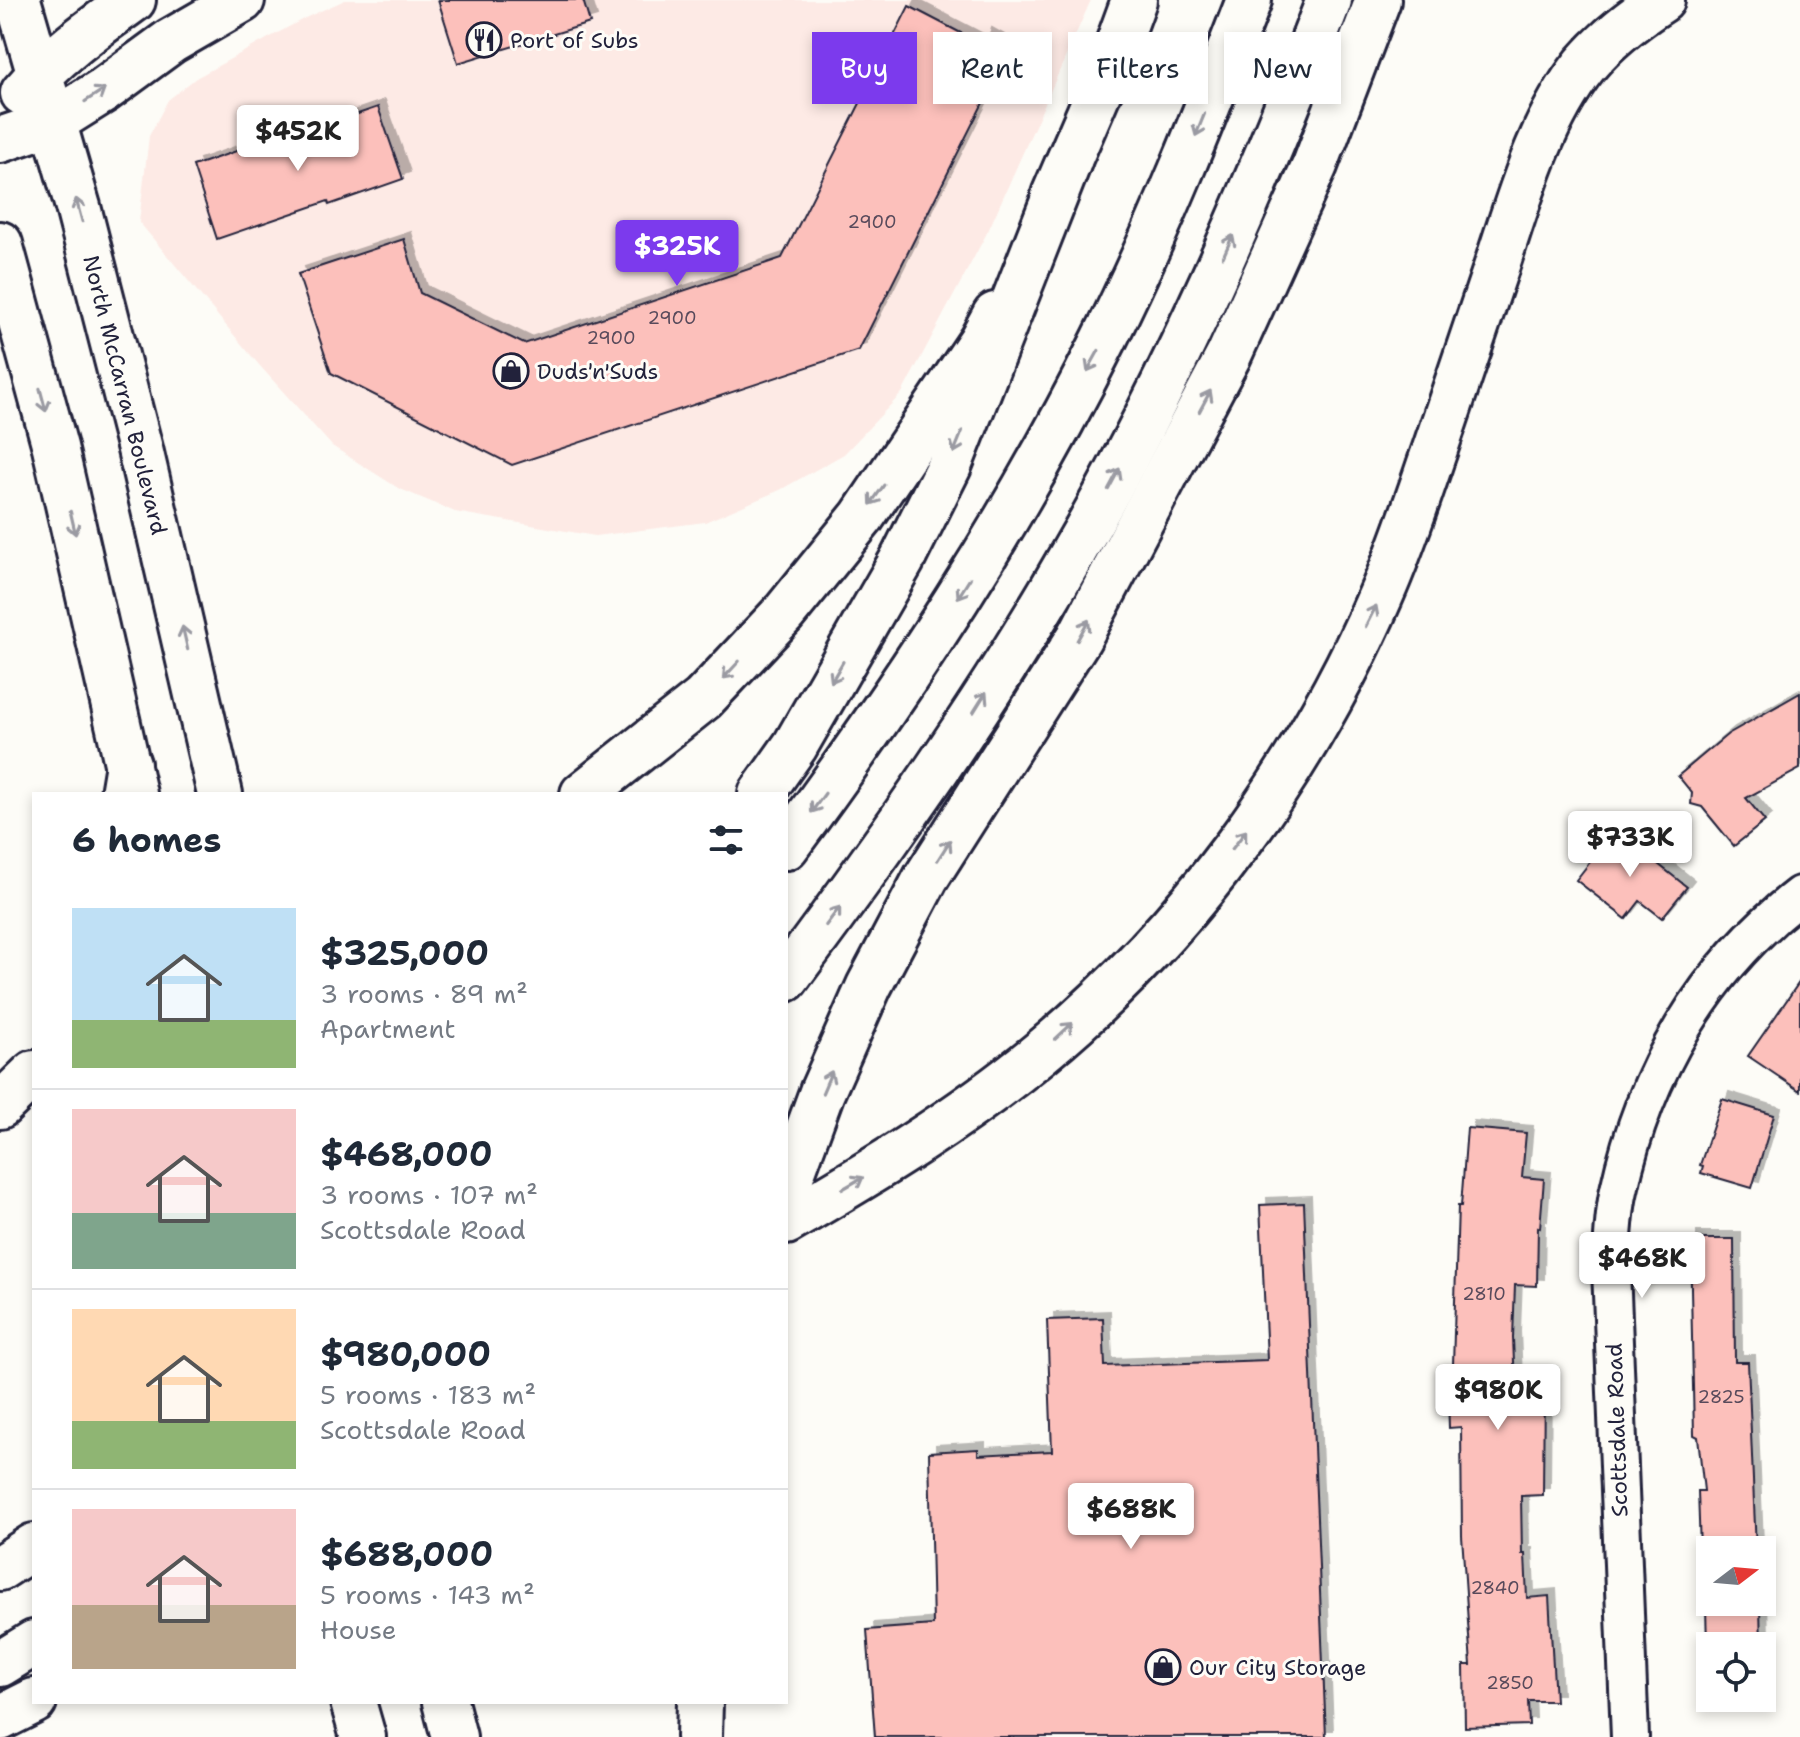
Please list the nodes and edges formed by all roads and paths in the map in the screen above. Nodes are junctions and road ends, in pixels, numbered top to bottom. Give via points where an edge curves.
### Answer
1 (18, 0) edge
2 (133, 0) edge
3 (242, 0) edge
4 (1134, 0) edge
5 (1249, 0) edge
6 (1329, 0) edge
7 (1378, 0) edge
8 (1662, 0) edge
9 (39, 73) junction
10 (0, 119) edge
11 (53, 122) junction
12 (0, 140) edge
13 (1069, 161) junction
14 (0, 244) edge
15 (0, 311) edge
16 (28, 343) junction
17 (128, 784) edge
18 (220, 792) edge
19 (586, 792) edge
20 (762, 792) edge
21 (788, 844) edge
22 (1800, 895) edge
23 (788, 976) edge
24 (32, 1075) edge
25 (32, 1093) edge
26 (0, 1107) edge
27 (792, 1172) edge
28 (788, 1221) edge
29 (32, 1547) edge
30 (0, 1568) edge
31 (32, 1644) edge
32 (0, 1664) edge
33 (32, 1702) edge
34 (354, 1704) edge
35 (446, 1704) edge
36 (700, 1704) edge
37 (0, 1718) edge
38 (363, 1737) edge
39 (454, 1737) edge
40 (699, 1737) edge
41 (1630, 1737) edge

1 - 9 main road, North McCarran Boulevard
2 - 9 main road
11 -> 3 main road via 171,41
4 - 13 main road
5 -> 21 main road via 1144,254 1036,465 915,665
23 -> 6 main road via 963,730 1072,556 1166,381 1246,207
27 -> 7 main road via 869,986 926,878 1079,638 1229,355 1315,165
28 -> 8 main road via 892,1160 1041,1053 1166,933 1268,802 1318,720 1381,596 1519,198 1551,121 1585,66 1627,23
9 - 10 main road
9 - 11 main road, North McCarran Boulevard
11 - 12 main road
18 -> 11 main road, North McCarran Boulevard via 140,449
13 -> 19 main road via 981,341 862,517 784,613 703,699
13 -> 20 main road via 949,466 902,560 795,746
14 - 16 main road
15 - 16 main road
16 -> 17 main road
22 - 41 street, Scottsdale Road via 1727,963 1689,1015 1657,1073 1618,1192 1611,1269
24 - 26 main road
25 - 26 main road
29 - 30 main road
31 - 32 main road
33 - 37 main road
34 - 38 main road
35 - 39 main road
36 - 40 main road

